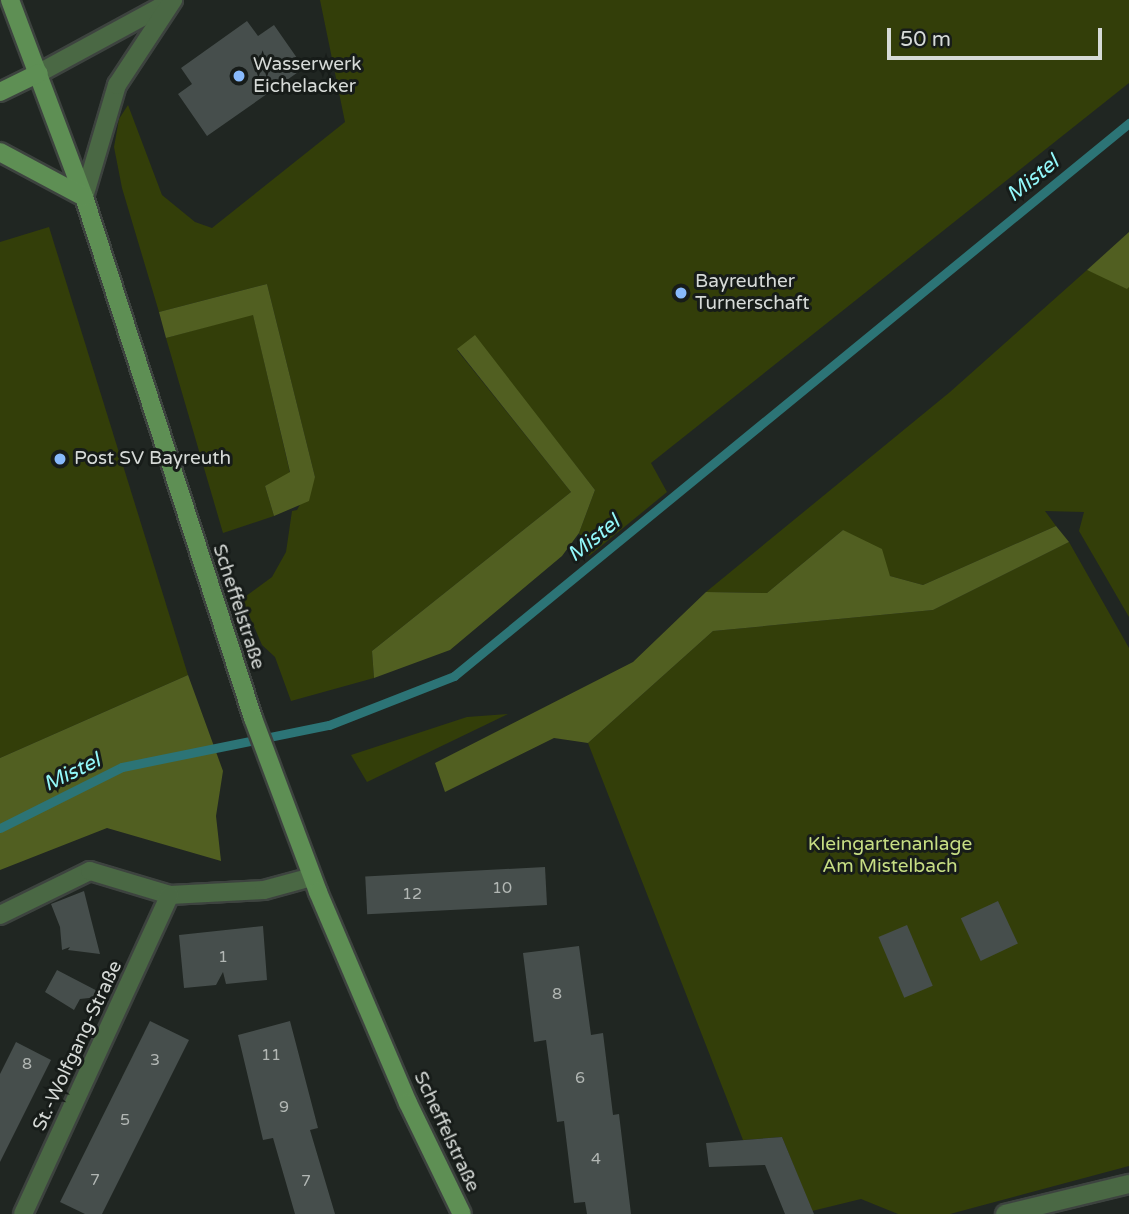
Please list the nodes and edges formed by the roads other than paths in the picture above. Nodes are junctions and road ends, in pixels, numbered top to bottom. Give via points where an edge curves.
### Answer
1 (10, 0) edge
2 (172, 0) edge
3 (39, 73) junction
4 (0, 92) edge
5 (0, 152) edge
6 (84, 197) junction
7 (312, 877) junction
8 (170, 895) junction
9 (0, 915) edge
10 (1129, 1184) edge
11 (23, 1214) edge
12 (462, 1214) edge
13 (1005, 1214) edge

1 - 3 main road, Scheffelstraße
2 - 3 street
2 - 6 street via 117,85
3 - 4 main road
3 - 6 main road, Scheffelstraße
5 - 6 main road
6 - 7 main road, Scheffelstraße via 253,718
7 - 8 street via 264,890
7 - 12 main road, Scheffelstraße via 408,1103
8 - 9 street via 90,872
8 - 11 street, St.-Wolfgang-Straße
10 - 13 street

